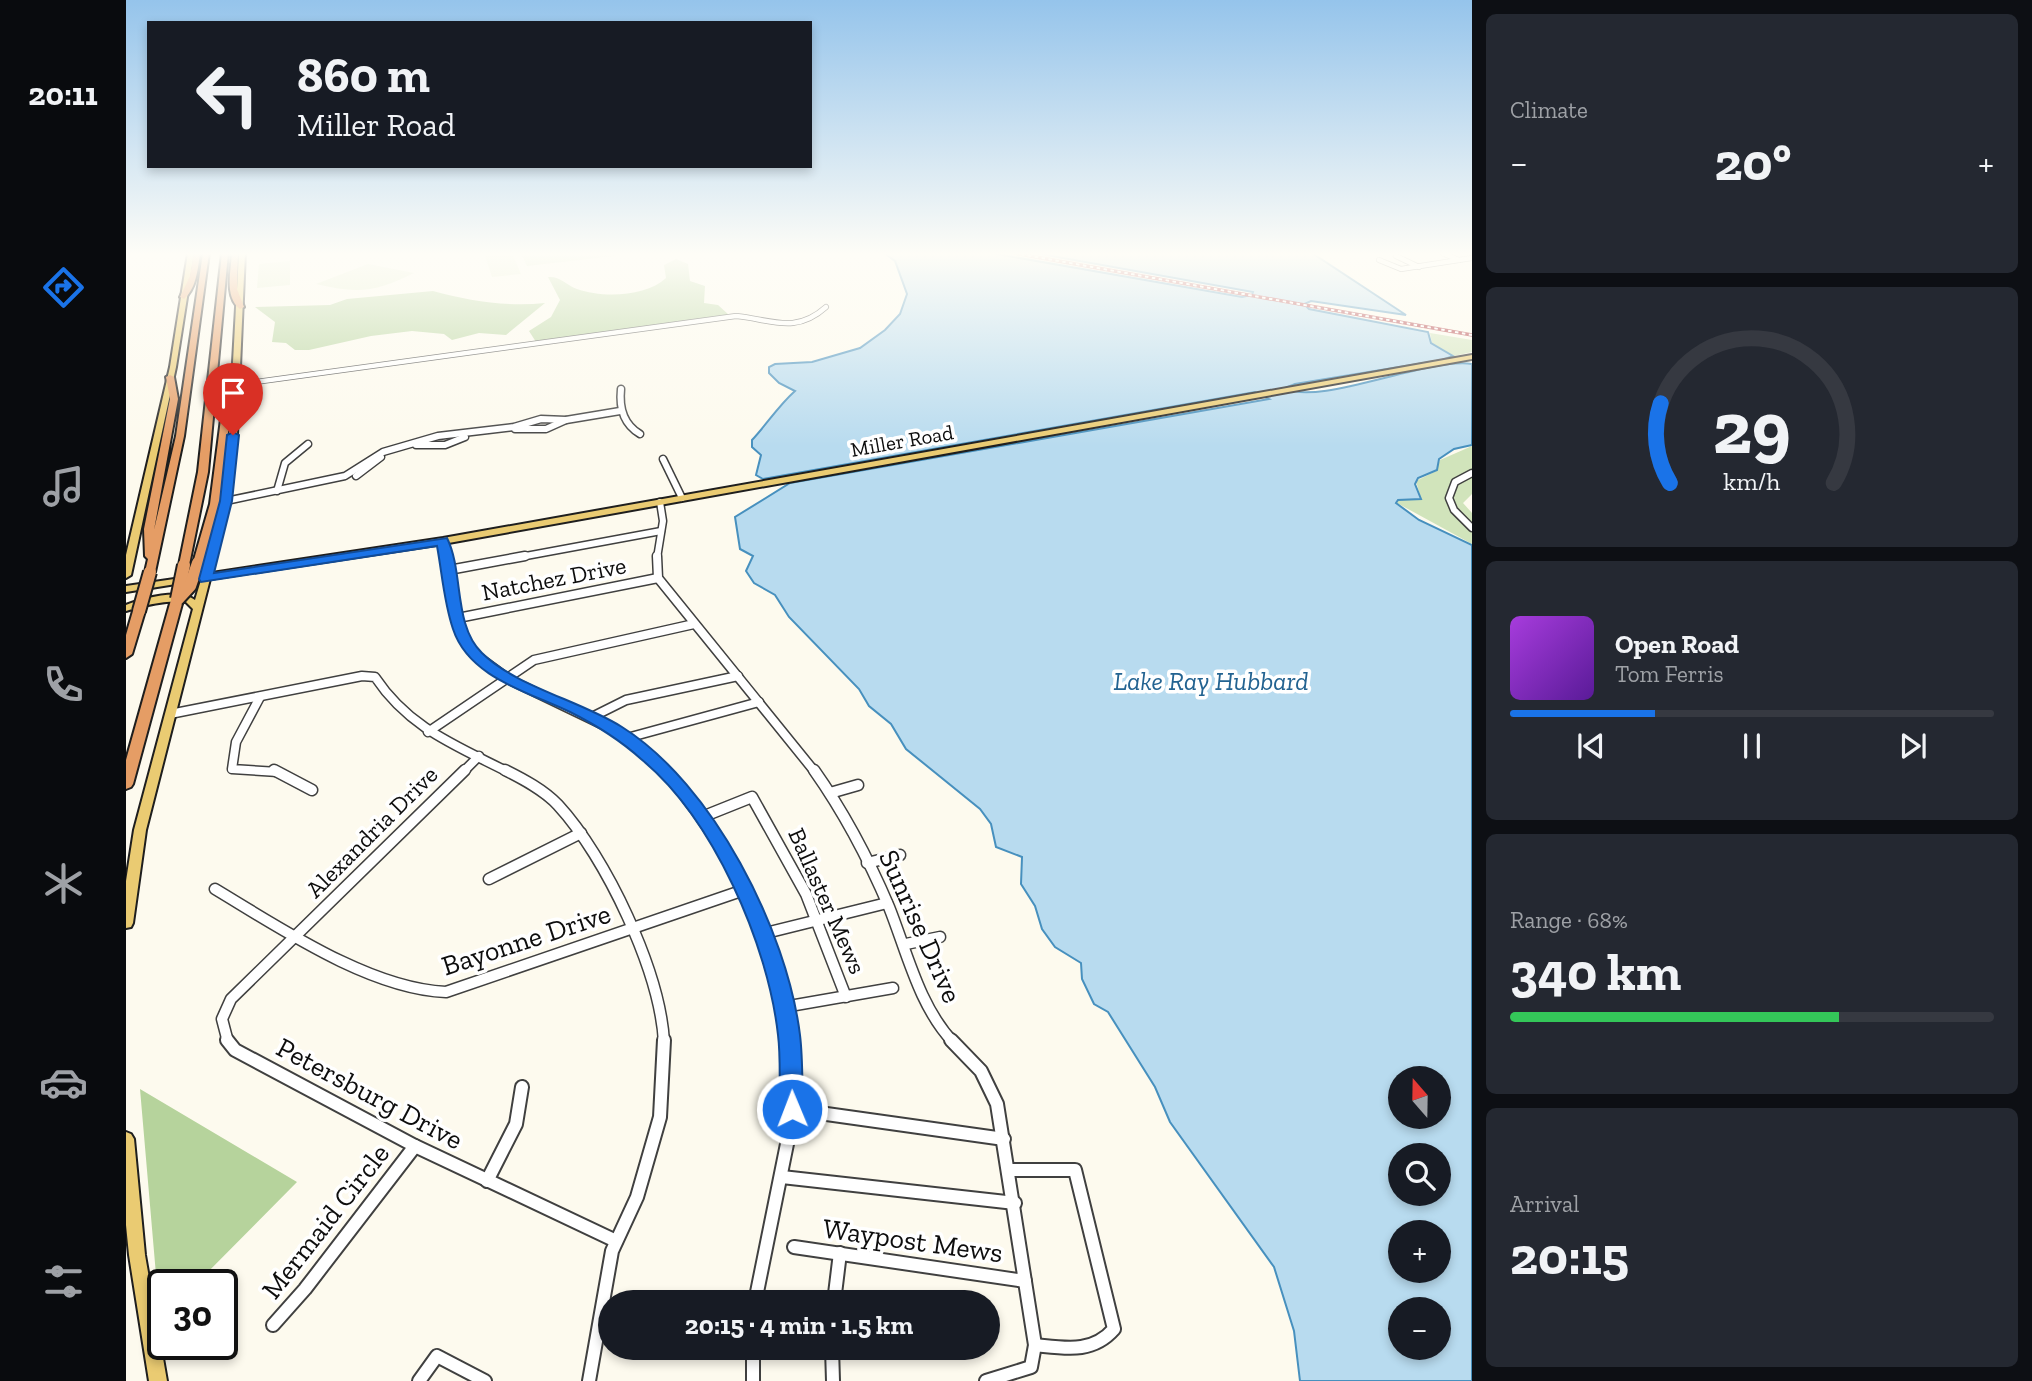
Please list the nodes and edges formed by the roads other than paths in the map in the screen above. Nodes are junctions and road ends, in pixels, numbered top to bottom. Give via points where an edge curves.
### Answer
1 (180, 317) edge
2 (197, 317) edge
3 (218, 317) edge
4 (239, 317) edge
5 (725, 317) edge
6 (742, 317) edge
7 (809, 317) edge
8 (1472, 357) edge
9 (170, 377) junction
10 (234, 382) junction
11 (621, 389) dead end
12 (620, 411) junction
13 (640, 433) dead end
14 (308, 444) dead end
15 (663, 459) dead end
16 (1472, 473) edge
17 (277, 492) junction
18 (682, 498) junction
19 (226, 501) junction
20 (660, 502) junction
21 (1472, 528) edge
22 (661, 531) junction
23 (443, 541) junction
24 (211, 560) junction
25 (449, 570) junction
26 (127, 571) edge
27 (150, 572) junction
28 (658, 578) junction
29 (205, 582) junction
30 (126, 589) edge
31 (126, 596) edge
32 (177, 603) junction
33 (126, 608) edge
34 (198, 609) junction
35 (139, 611) joint
36 (458, 618) junction
37 (694, 624) junction
38 (126, 654) edge
39 (738, 676) junction
40 (506, 677) junction
41 (260, 696) junction
42 (759, 702) junction
43 (170, 715) junction
44 (592, 716) junction
45 (428, 732) junction
46 (627, 738) junction
47 (479, 756) junction
48 (126, 784) edge
49 (858, 785) dead end
50 (312, 790) dead end
51 (830, 793) junction
52 (702, 817) junction
53 (581, 833) junction
54 (900, 855) dead end
55 (867, 863) junction
56 (489, 879) dead end
57 (215, 889) dead end
58 (744, 890) junction
59 (887, 902) junction
60 (817, 920) junction
61 (126, 923) edge
62 (631, 929) junction
63 (762, 934) junction
64 (295, 937) junction
65 (940, 937) dead end
66 (906, 944) junction
67 (893, 988) dead end
68 (846, 997) junction
69 (784, 1007) junction
70 (522, 1087) dead end
71 (792, 1109) junction
72 (126, 1139) edge
73 (1004, 1139) junction
74 (415, 1146) junction
75 (1008, 1170) junction
76 (782, 1177) junction
77 (487, 1181) junction
78 (1014, 1203) junction
79 (616, 1241) junction
80 (794, 1247) dead end
81 (839, 1253) junction
82 (1025, 1281) junction
83 (758, 1290) edge
84 (835, 1290) edge
85 (273, 1325) dead end
86 (1035, 1345) junction
87 (753, 1360) edge
88 (832, 1360) edge
89 (158, 1381) edge
90 (419, 1381) edge
91 (485, 1381) edge
92 (589, 1381) edge
93 (753, 1381) edge
94 (833, 1381) edge
95 (986, 1381) edge

1 - 9 main road
2 - 27 highway via 180,436
3 - 32 highway, bridge via 203,471
4 - 10 main road
5 - 10 street
6 - 7 street via 765,323
8 - 18 main road, Miller Road
9 - 26 main road
9 - 27 highway via 174,399 149,528
10 - 19 main road
10 - 32 highway, bridge via 229,388 215,504 190,586
11 - 12 street
12 - 13 street
12 - 17 street via 566,420 546,429 438,436 382,454 345,476
14 - 17 street via 281,469
15 - 18 street
16 - 21 street via 1455,482 1449,498
17 - 19 street
18 - 20 main road, Miller Road
19 - 24 main road
20 - 22 street
20 - 23 main road, Miller Road
22 - 25 street
22 - 28 street
23 - 25 street
23 - 29 main road, Miller Road
24 - 26 main road via 195,572 154,580 137,580
24 - 29 main road
25 - 36 street
27 - 35 highway, bridge
28 - 36 street, Natchez Drive
28 - 37 street, Sunrise Drive
29 - 30 main road, Miller Road
29 - 31 main road, Miller Road
29 - 34 main road
32 - 48 highway
33 - 34 main road via 189,598
34 - 43 main road
35 - 38 highway
36 - 40 street via 468,648
37 - 39 street, Sunrise Drive
37 - 40 street via 547,656
39 - 42 street, Sunrise Drive
39 - 44 street via 626,700
40 - 44 street
40 - 45 street
41 - 43 street
41 - 45 street via 375,677 399,709
41 - 50 street via 236,742 232,769 275,770
42 - 46 street
42 - 51 street, Sunrise Drive
43 - 61 main road via 140,830
44 - 46 street
45 - 47 street
46 - 52 street via 668,773
47 - 53 street via 539,789
47 - 64 street, Alexandria Drive
49 - 51 street
51 - 55 street, Sunrise Drive
52 - 58 street
52 - 60 street, Ballaster Mews via 752,797 790,860
53 - 56 street
53 - 62 street via 603,867
54 - 55 street
55 - 59 street, Sunrise Drive
57 - 64 street, Bayonne Drive
58 - 62 street, Bayonne Drive
58 - 63 street
59 - 60 street
59 - 66 street, Sunrise Drive
60 - 63 street
60 - 68 street, Ballaster Mews
62 - 64 street, Bayonne Drive via 446,992 407,988
62 - 79 street via 657,993 665,1065 652,1150
63 - 69 street
64 - 74 street, Petersburg Drive via 223,1011 220,1024 226,1041
65 - 66 street
66 - 73 street, Sunrise Drive via 931,1013 990,1087
67 - 68 street
68 - 69 street
69 - 71 street
70 - 77 street via 514,1128
71 - 73 street
71 - 76 street
72 - 89 main road via 137,1255
73 - 75 street, Sunrise Drive
74 - 77 street, Petersburg Drive
74 - 85 street, Mermaid Circle via 314,1279
75 - 78 street, Sunrise Drive
75 - 86 street via 1075,1170 1114,1329 1094,1348
76 - 78 street
76 - 83 street
77 - 79 street, Petersburg Drive
78 - 82 street, Sunrise Drive
79 - 92 street
80 - 81 street, Waypost Mews
81 - 82 street, Waypost Mews
81 - 84 street
82 - 86 street, Sunrise Drive
86 - 95 street via 1031,1367
87 - 93 street
88 - 94 street
90 - 91 street via 438,1356

